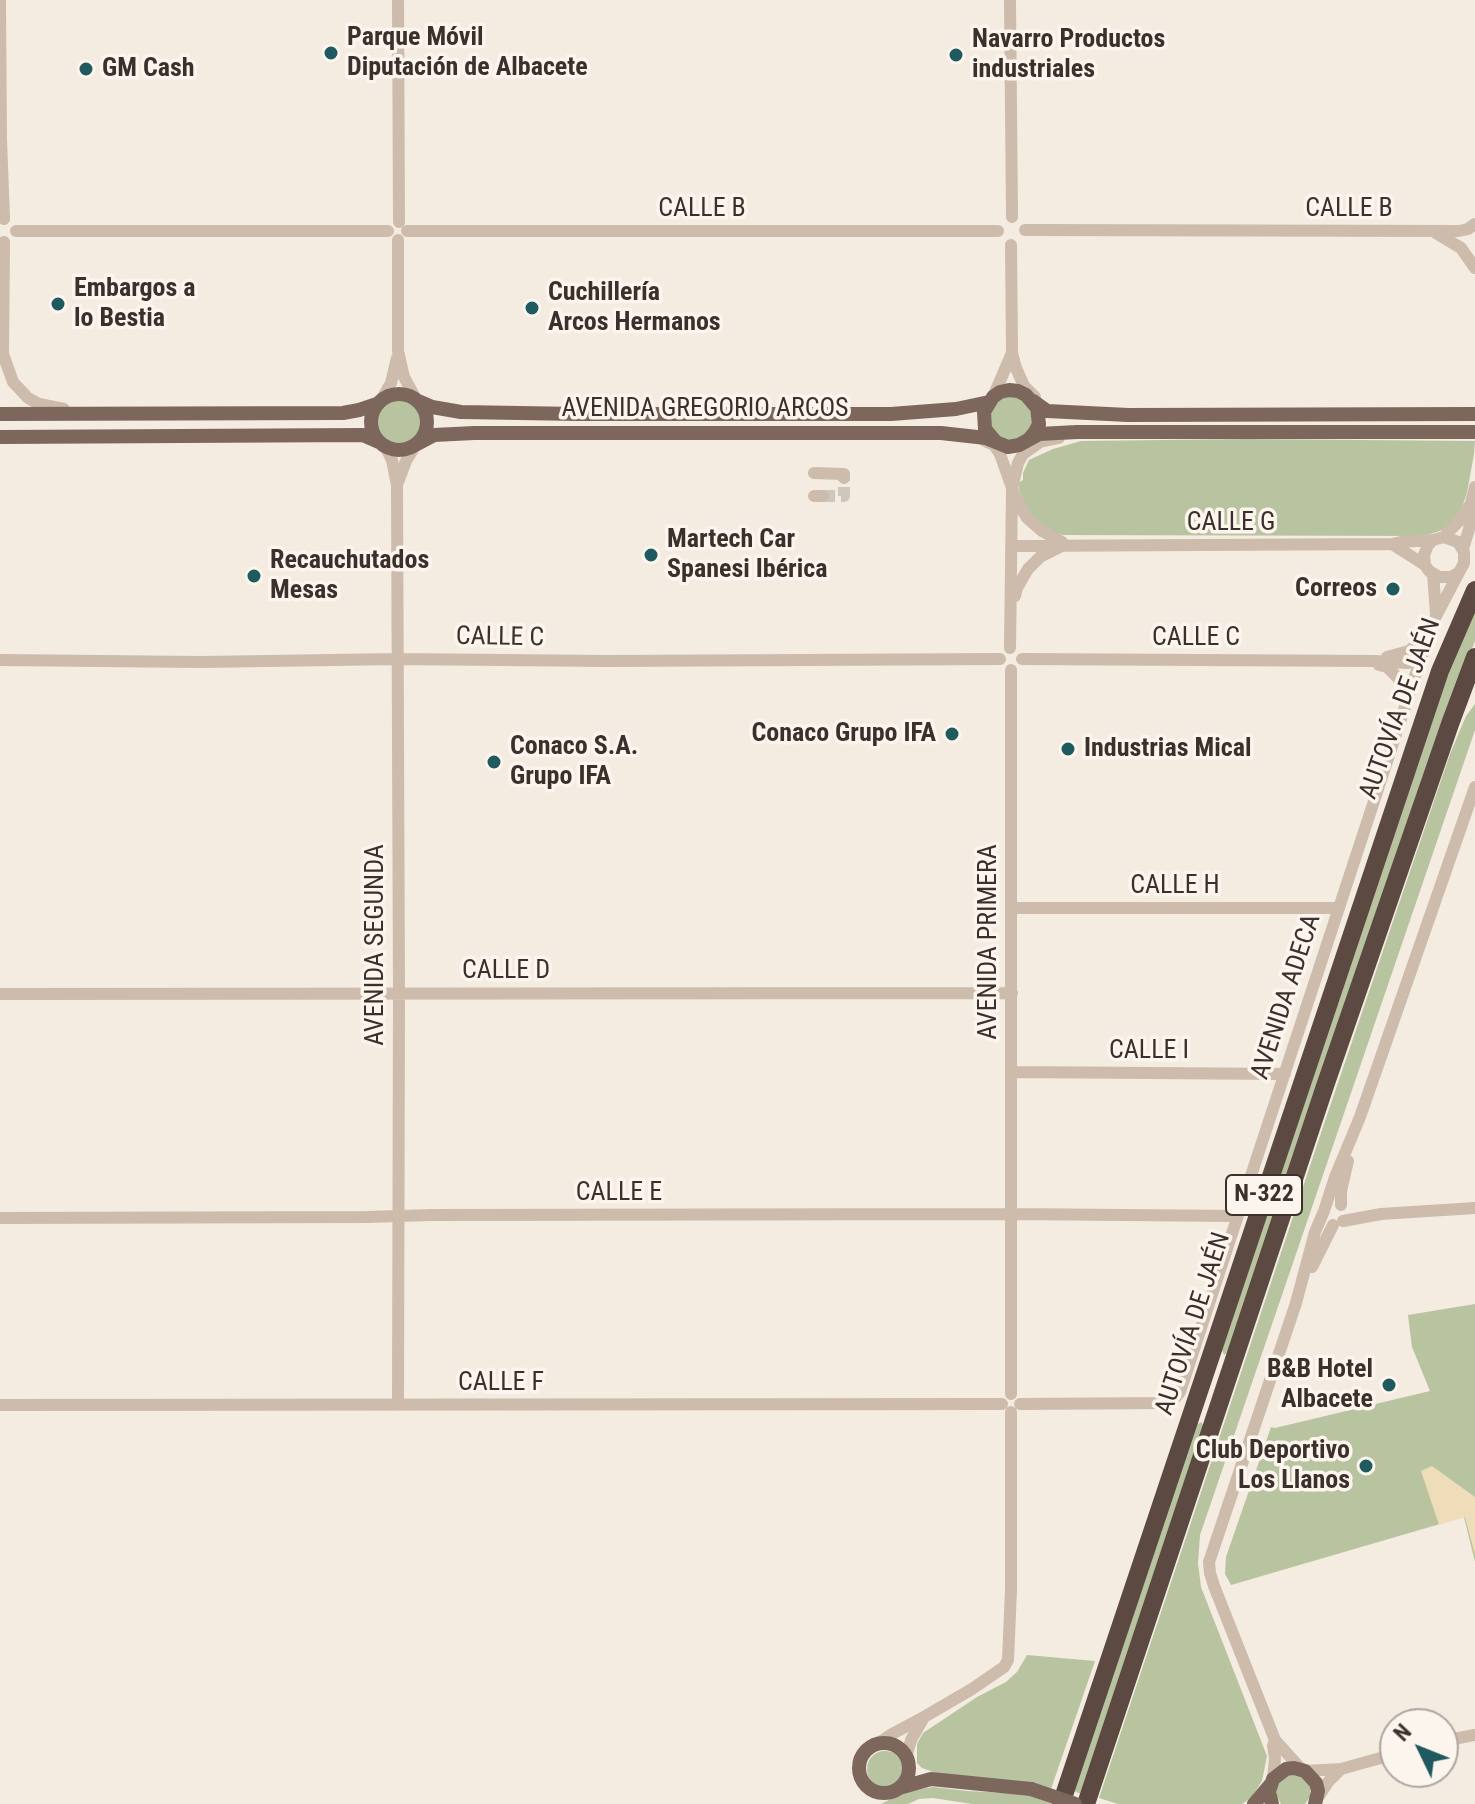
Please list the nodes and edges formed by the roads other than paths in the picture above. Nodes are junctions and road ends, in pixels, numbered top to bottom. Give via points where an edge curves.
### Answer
1 (0, 0) edge
2 (398, 0) edge
3 (1010, 0) edge
4 (1012, 217) junction
5 (2, 219) edge
6 (1475, 224) edge
7 (1025, 230) junction
8 (16, 231) junction
9 (398, 231) junction
10 (998, 231) junction
11 (1434, 231) junction
12 (2, 242) edge
13 (1011, 245) junction
14 (1475, 268) edge
15 (398, 351) junction
16 (1012, 353) junction
17 (2, 358) edge
18 (1028, 394) junction
19 (991, 399) junction
20 (417, 400) junction
21 (379, 402) junction
22 (0, 414) edge
23 (118, 414) junction
24 (1469, 414) edge
25 (1469, 432) edge
26 (0, 437) edge
27 (382, 444) junction
28 (416, 445) junction
29 (1026, 445) junction
30 (997, 446) junction
31 (814, 473) dead end
32 (844, 478) dead end
33 (397, 485) junction
34 (1475, 487) edge
35 (1012, 488) junction
36 (1471, 503) junction
37 (1439, 539) junction
38 (1392, 544) junction
39 (1066, 545) junction
40 (1011, 546) junction
41 (1463, 549) junction
42 (1429, 570) junction
43 (1466, 577) edge
44 (1475, 590) edge
45 (1011, 615) junction
46 (1435, 622) junction
47 (1010, 648) junction
48 (1403, 654) junction
49 (1475, 657) edge
50 (397, 659) junction
51 (1000, 659) junction
52 (1022, 659) junction
53 (0, 660) edge
54 (1369, 661) junction
55 (1420, 661) junction
56 (1011, 670) junction
57 (1440, 671) junction
58 (1475, 691) edge
59 (1405, 707) junction
60 (1450, 724) junction
61 (1474, 788) edge
62 (1011, 908) junction
63 (1339, 908) junction
64 (399, 993) junction
65 (1012, 993) junction
66 (0, 994) edge
67 (1012, 1072) junction
68 (1285, 1074) junction
69 (1357, 1125) junction
70 (1342, 1206) junction
71 (1475, 1208) edge
72 (1324, 1210) junction
73 (1010, 1214) junction
74 (1381, 1214) junction
75 (398, 1216) junction
76 (1238, 1216) junction
77 (0, 1218) edge
78 (1338, 1223) junction
79 (1296, 1303) junction
80 (1180, 1392) joint
81 (1011, 1404) junction
82 (0, 1405) edge
83 (398, 1405) junction
84 (924, 1717) junction
85 (1275, 1740) junction
86 (876, 1745) junction
87 (1379, 1758) edge
88 (907, 1759) junction
89 (1341, 1769) junction
90 (1304, 1770) junction
91 (931, 1779) junction
92 (1271, 1782) junction
93 (899, 1788) junction
94 (1316, 1801) edge
95 (1061, 1804) edge
96 (1075, 1804) edge
97 (1086, 1804) edge
98 (1254, 1804) edge
99 (1272, 1804) edge

1 - 5 street
2 - 9 street
3 - 4 street
4 - 7 street
4 - 10 street via 1001,221
5 - 8 street via 10,220
6 - 11 street, CALLE B via 1459,231
7 - 11 street, CALLE B
7 - 13 street via 1023,239
8 - 9 street, CALLE B
8 - 12 street
9 - 10 street, CALLE B
9 - 15 street
10 - 13 street
11 - 14 street via 1461,248
12 - 17 street
13 - 16 street
15 - 20 street
15 - 21 street via 391,383
16 - 18 street
16 - 19 street
17 - 23 street via 13,382 39,404
18 - 19 main road via 1009,390
18 - 24 main road via 1047,411 1128,415
18 - 29 main road via 1039,419
19 - 20 main road, AVENIDA GREGORIO ARCOS via 966,408 891,414 461,412
19 - 30 main road via 983,423
20 - 21 main road via 397,394
20 - 28 main road via 425,409 427,427
21 - 23 main road via 343,413
21 - 27 main road via 370,423
22 - 23 main road
25 - 29 main road via 1105,432 1039,434
26 - 27 main road via 363,435
27 - 28 main road via 401,451
27 - 33 street, AVENIDA SEGUNDA
28 - 30 main road, AVENIDA GREGORIO ARCOS via 434,435 474,433 941,433 975,436
28 - 33 street, AVENIDA SEGUNDA
29 - 30 main road
29 - 35 street
30 - 35 street
31 - 32 street
33 - 50 street, AVENIDA SEGUNDA
34 - 36 street
35 - 39 street, CALLE G via 1032,524
35 - 40 street
36 - 37 street
36 - 41 street
37 - 38 street, CALLE G
37 - 41 street via 1458,542
37 - 42 street via 1424,555
38 - 39 street, CALLE G
38 - 42 street
39 - 40 street, CALLE G
39 - 45 street via 1028,569
40 - 45 street
41 - 43 street, AVENIDA ADECA
42 - 43 street via 1446,578
42 - 46 street, AVENIDA ADECA
43 - 46 street, AVENIDA ADECA
43 - 57 highway via 1463,608
44 - 57 highway, AUTOVÍA DE JAÉN / N-322
45 - 47 street
46 - 48 street, CALLE C via 1416,647
46 - 55 street, AVENIDA ADECA
47 - 51 street
47 - 52 street
48 - 54 street, CALLE C
48 - 55 street
49 - 60 highway, AUTOVÍA DE JAÉN / N-322
50 - 51 street, CALLE C
50 - 53 street, CALLE C
50 - 64 street, AVENIDA SEGUNDA
51 - 56 street
52 - 54 street, CALLE C
52 - 56 street
54 - 55 street, CALLE C
54 - 59 street via 1398,678
55 - 59 street, AVENIDA ADECA
56 - 62 street, AVENIDA PRIMERA
57 - 95 highway, AUTOVÍA DE JAÉN / N-322
58 - 60 highway
59 - 63 street, AVENIDA ADECA
60 - 97 highway, AUTOVÍA DE JAÉN / N-322
61 - 69 street
62 - 63 street, CALLE H
62 - 65 street, AVENIDA PRIMERA
63 - 68 street, AVENIDA ADECA
64 - 65 street, CALLE D
64 - 66 street, CALLE D
64 - 75 street, AVENIDA SEGUNDA
65 - 67 street, AVENIDA PRIMERA
67 - 68 street, CALLE I
67 - 73 street, AVENIDA PRIMERA
68 - 76 street, AVENIDA ADECA
69 - 70 street
69 - 72 street
70 - 72 street via 1331,1203
70 - 74 street
70 - 78 street via 1345,1215
71 - 74 street
72 - 78 street via 1324,1219
72 - 79 street
73 - 75 street, CALLE E
73 - 76 street, CALLE E
73 - 81 street, AVENIDA PRIMERA
74 - 78 street
75 - 77 street, CALLE E
75 - 83 street, AVENIDA SEGUNDA
76 - 80 street, AVENIDA ADECA
78 - 79 street
79 - 85 street via 1209,1562
80 - 81 street, CALLE F via 1166,1403
81 - 83 street, CALLE F
81 - 84 street via 1008,1660 996,1673
82 - 83 street, CALLE F
84 - 86 street
84 - 88 street
85 - 90 street
85 - 92 street
86 - 88 main road via 890,1744
86 - 93 main road via 861,1760 863,1781 879,1793
87 - 89 street
88 - 91 main road
88 - 93 main road via 908,1776
89 - 90 street
89 - 94 street
90 - 92 main road via 1286,1769
90 - 94 main road via 1316,1783
91 - 93 main road
91 - 96 main road, bridge via 1031,1789
92 - 98 main road
92 - 99 main road

